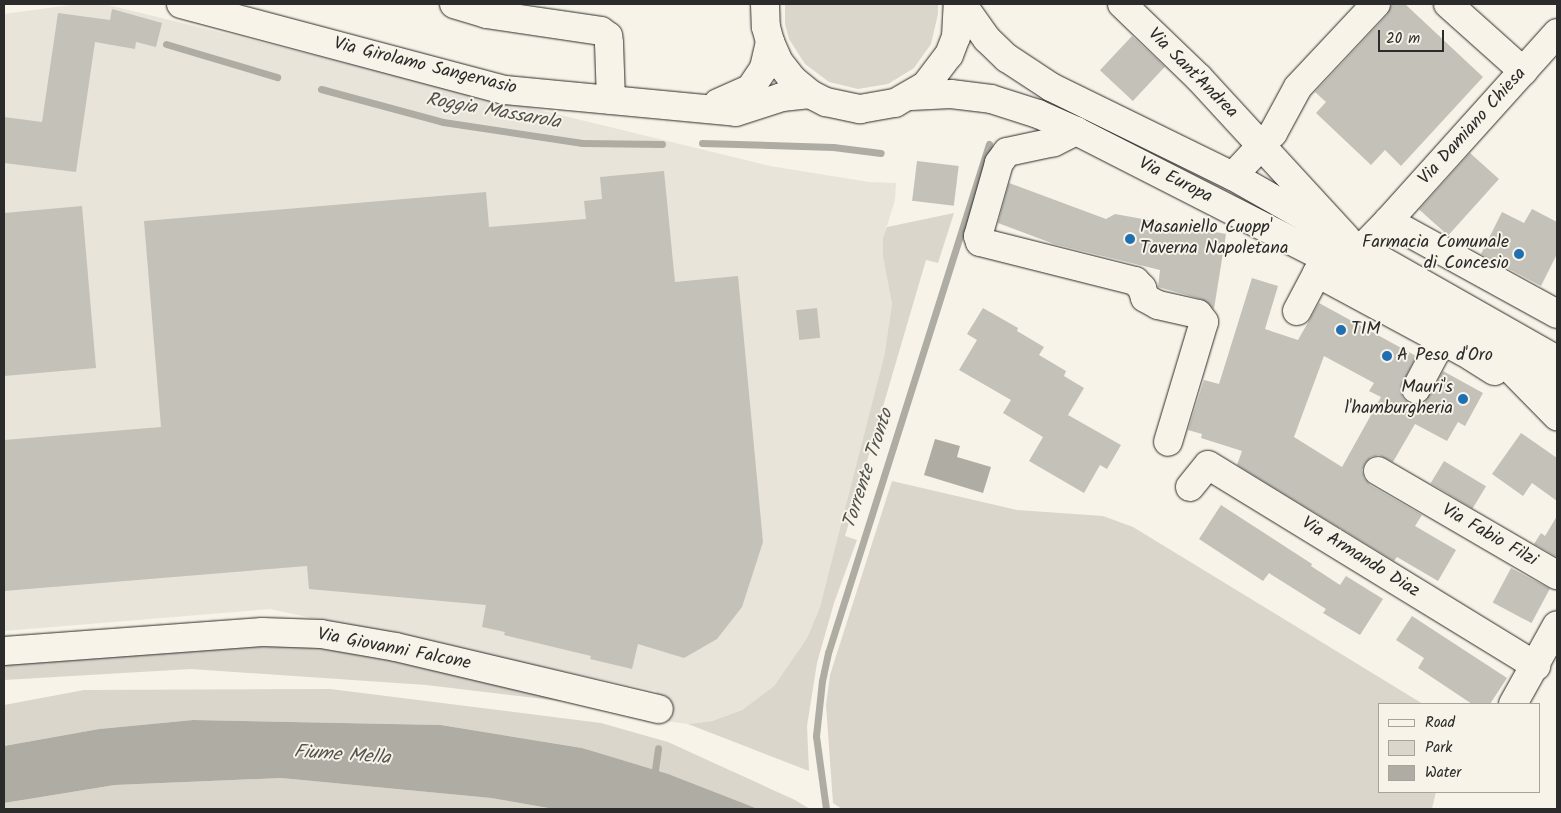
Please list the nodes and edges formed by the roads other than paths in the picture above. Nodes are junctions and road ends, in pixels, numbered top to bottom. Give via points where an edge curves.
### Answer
1 (181, 4) edge
2 (454, 4) edge
3 (960, 4) edge
4 (1122, 4) edge
5 (1376, 4) edge
6 (1448, 4) edge
7 (763, 7) edge
8 (1557, 33) edge
9 (770, 42) junction
10 (1523, 71) junction
11 (810, 94) junction
12 (910, 96) junction
13 (611, 100) junction
14 (702, 108) junction
15 (1076, 131) junction
16 (1261, 145) junction
17 (1233, 176) junction
18 (1388, 220) junction
19 (1356, 244) junction
20 (1321, 266) junction
21 (1297, 311) dead end
22 (1557, 314) edge
23 (1446, 333) junction
24 (1485, 344) junction
25 (1557, 360) edge
26 (1495, 371) dead end
27 (1557, 385) edge
28 (1416, 389) dead end
29 (1557, 416) edge
30 (1168, 442) dead end
31 (1378, 472) dead end
32 (1190, 487) dead end
33 (1557, 575) edge
34 (1557, 625) edge
35 (4, 651) edge
36 (1536, 666) junction
37 (1514, 703) edge
38 (659, 708) dead end

1 - 13 street, Via Girolamo Sangervasio via 505,90
2 - 13 street via 486,14 601,31 608,36
3 - 12 street, Via Europa via 956,37 949,55 926,85
3 - 17 street, Via Europa via 988,39 1020,69
4 - 16 street, Via Sant'Andrea via 1199,78
5 - 16 street via 1298,87 1274,133
6 - 10 street
7 - 9 street, Via Europa
8 - 10 street, Via Damiano Chiesa
9 - 11 street, Via Europa via 793,80
9 - 14 street, Via Girolamo Sangervasio via 764,68 750,89
10 - 18 street, Via Damiano Chiesa
11 - 12 street, Via Europa via 834,104 860,109 878,108
11 - 14 street, Via Girolamo Sangervasio via 782,97 736,112
12 - 15 street, Via Europa via 951,94 991,99 1038,114
13 - 14 street, Via Girolamo Sangervasio
15 - 20 street, Via Europa
15 - 30 street via 1054,142 1007,152 999,163 978,236 980,242 1134,281 1142,288 1145,298 1158,305 1198,314 1204,322
16 - 17 street
16 - 19 street, Via Sant'Andrea
17 - 19 street, Via Europa
18 - 19 street
18 - 22 street
19 - 25 street, Via Europa
20 - 21 street
20 - 23 street, Via Europa
23 - 24 street, Via Europa
23 - 26 street
23 - 28 street
24 - 27 street, Via Europa
24 - 29 street
31 - 33 street, Via Fabio Filzi
32 - 36 street, Via Armando Diaz via 1208,465
34 - 36 street
35 - 38 street, Via Giovanni Falcone via 262,632 321,634 396,647
36 - 37 street

